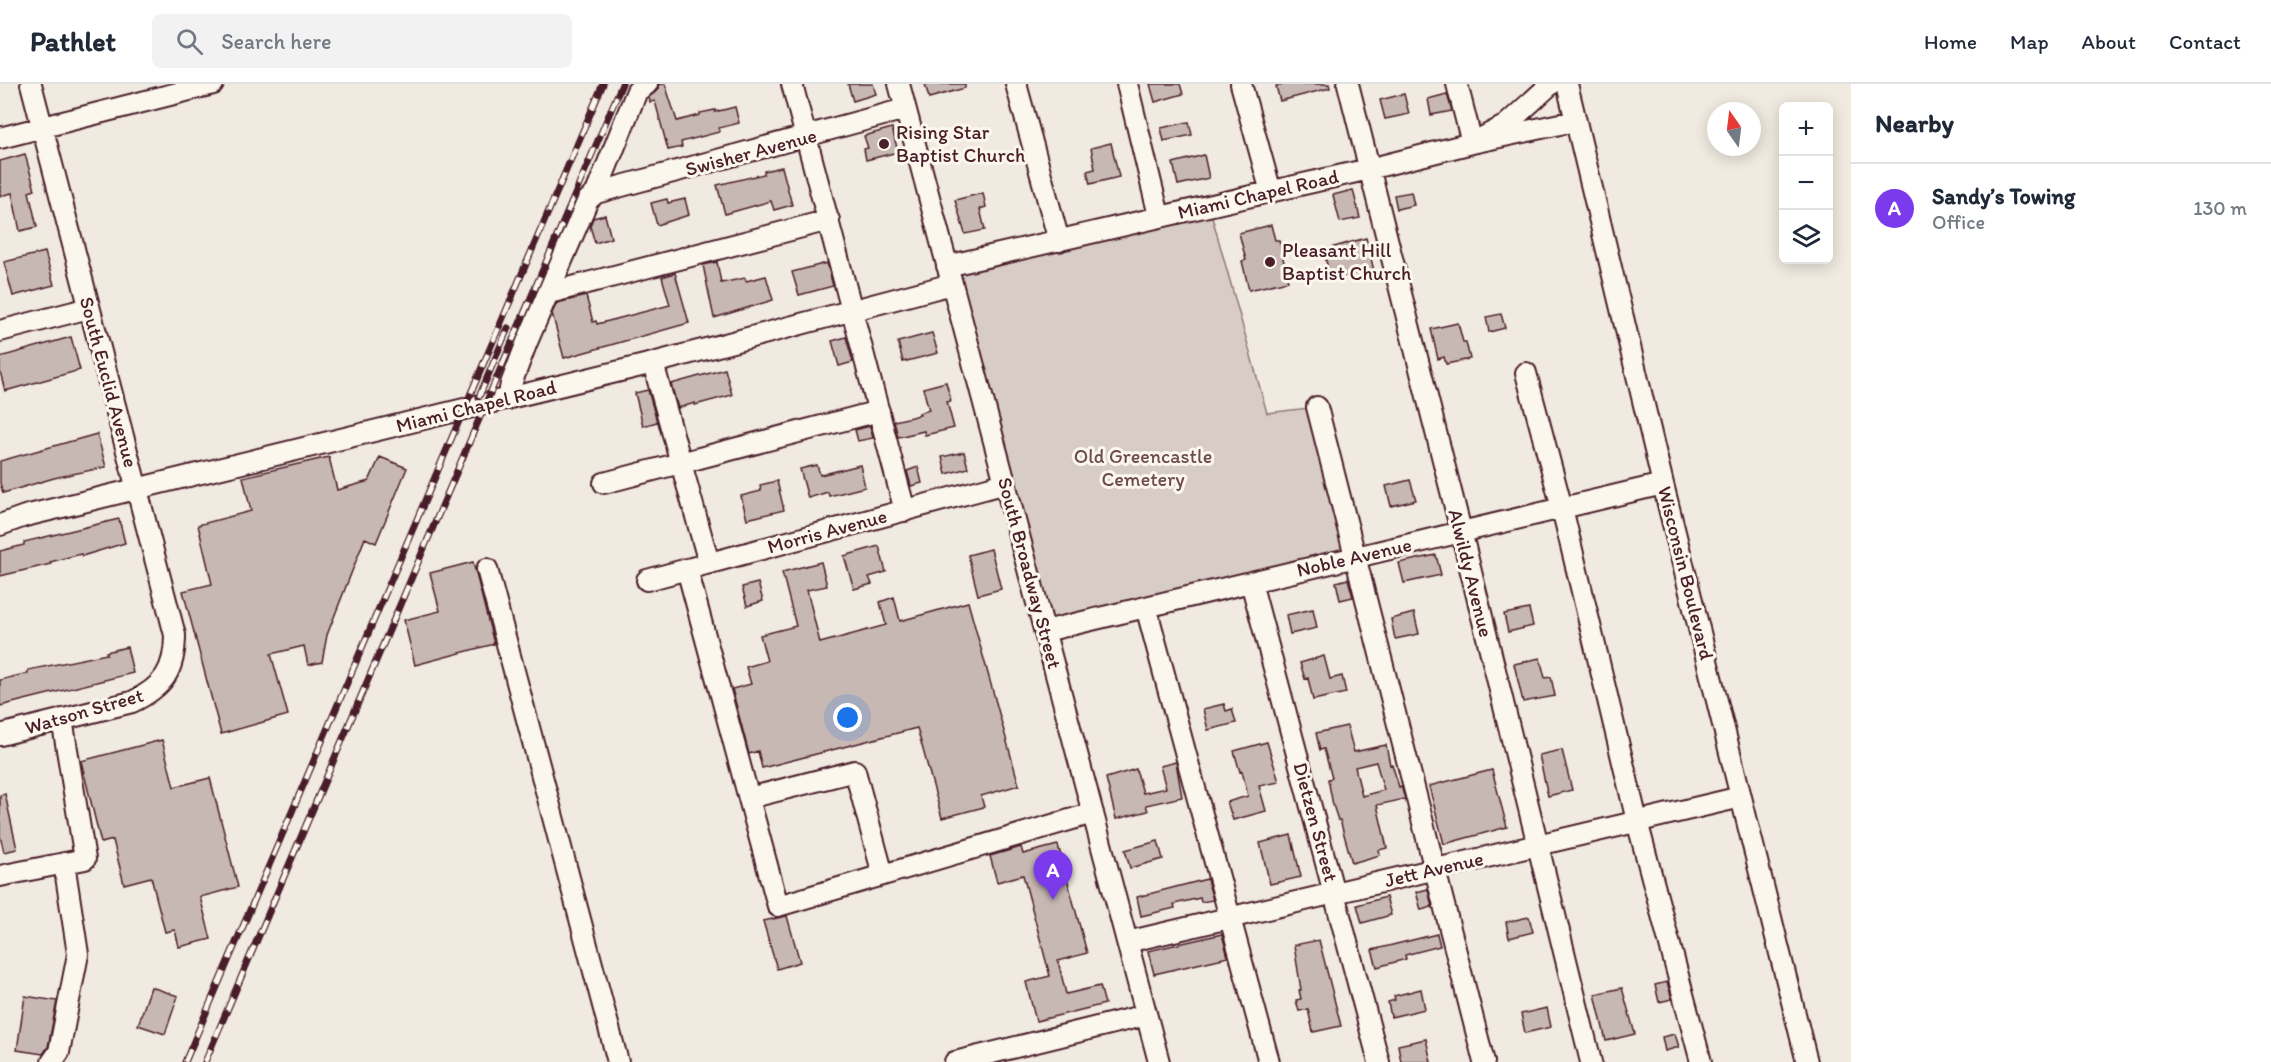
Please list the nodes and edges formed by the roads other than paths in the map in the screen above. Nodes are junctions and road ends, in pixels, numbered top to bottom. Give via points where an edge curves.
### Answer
1 (31, 84) edge
2 (213, 84) edge
3 (647, 84) edge
4 (792, 84) edge
5 (899, 84) edge
6 (1016, 84) edge
7 (1126, 84) edge
8 (1241, 84) edge
9 (1348, 84) edge
10 (1457, 84) edge
11 (1551, 84) edge
12 (1566, 84) edge
13 (905, 109) junction
14 (1574, 121) junction
15 (43, 127) junction
16 (806, 137) junction
17 (0, 138) edge
18 (1472, 143) junction
19 (1369, 169) junction
20 (1271, 192) junction
21 (596, 193) junction
22 (1159, 216) junction
23 (829, 220) junction
24 (1059, 241) junction
25 (949, 275) junction
26 (549, 293) junction
27 (89, 309) junction
28 (852, 309) junction
29 (0, 331) edge
30 (653, 363) junction
31 (1526, 373) dead end
32 (508, 399) junction
33 (1317, 407) dead end
34 (879, 411) junction
35 (680, 463) junction
36 (604, 483) dead end
37 (1006, 483) junction
38 (1663, 484) junction
39 (137, 490) junction
40 (1562, 508) junction
41 (905, 511) junction
42 (0, 525) edge
43 (1461, 531) junction
44 (1356, 557) junction
45 (709, 563) junction
46 (487, 569) dead end
47 (687, 569) junction
48 (647, 580) dead end
49 (1251, 582) junction
50 (1146, 607) junction
51 (1045, 631) junction
52 (164, 679) joint
53 (62, 719) junction
54 (0, 735) edge
55 (1742, 796) junction
56 (749, 798) junction
57 (1093, 813) junction
58 (1637, 820) junction
59 (1538, 844) junction
60 (64, 863) junction
61 (1433, 869) junction
62 (884, 875) junction
63 (0, 876) edge
64 (1335, 892) junction
65 (1229, 916) junction
66 (1127, 942) junction
67 (1146, 1015) junction
68 (52, 1062) edge
69 (618, 1062) edge
70 (955, 1062) edge
71 (1159, 1062) edge
72 (1269, 1062) edge
73 (1379, 1062) edge
74 (1484, 1062) edge
75 (1590, 1062) edge
76 (1701, 1062) edge
77 (1808, 1062) edge

1 - 15 street, South Euclid Avenue
2 - 15 street
3 - 21 street via 637,91
4 - 16 street
5 - 13 street, South Broadway Street
6 - 24 street
7 - 22 street
8 - 20 street
9 - 19 street, Alwildy Avenue
10 - 18 street
11 - 18 street, Miami Chapel Road via 1506,125
12 - 14 street, Wisconsin Boulevard
13 - 16 street, Swisher Avenue
13 - 25 street, South Broadway Street
14 - 18 street
14 - 38 street, Wisconsin Boulevard
15 - 17 street
15 - 27 street, South Euclid Avenue
16 - 21 street, Swisher Avenue
16 - 23 street
18 - 19 street, Miami Chapel Road
19 - 20 street, Miami Chapel Road
19 - 43 street, Alwildy Avenue
20 - 22 street, Miami Chapel Road
21 - 26 street via 588,200
22 - 24 street, Miami Chapel Road
23 - 26 street
23 - 28 street
24 - 25 street, Miami Chapel Road
25 - 28 street, Miami Chapel Road
25 - 37 street, South Broadway Street
26 - 32 street
27 - 29 street
27 - 39 street, South Euclid Avenue
28 - 30 street, Miami Chapel Road
28 - 34 street
30 - 32 street, Miami Chapel Road
30 - 35 street
31 - 40 street
32 - 39 street, Miami Chapel Road
33 - 44 street
34 - 35 street
34 - 41 street
35 - 36 street
35 - 45 street
37 - 41 street, Morris Avenue
37 - 51 street, South Broadway Street
38 - 40 street, Noble Avenue
38 - 55 street, Wisconsin Boulevard
39 - 42 street, Miami Chapel Road
39 - 52 street, South Euclid Avenue via 176,635 171,666
40 - 43 street, Noble Avenue
40 - 58 street
41 - 45 street, Morris Avenue
43 - 44 street, Noble Avenue
43 - 59 street, Alwildy Avenue
44 - 49 street, Noble Avenue
44 - 61 street
45 - 47 street, Morris Avenue
46 - 69 street
47 - 48 street, Morris Avenue
47 - 56 street
49 - 50 street, Noble Avenue
49 - 64 street, Dietzen Street
50 - 51 street, Noble Avenue
50 - 65 street
51 - 57 street, South Broadway Street
52 - 53 street, Watson Street via 154,690 132,702
53 - 54 street, Watson Street
53 - 60 street via 85,859
55 - 58 street, Jett Avenue
55 - 77 street, Wisconsin Boulevard
56 - 62 street via 855,771
56 - 62 street via 778,906
57 - 62 street
57 - 66 street, South Broadway Street
58 - 59 street, Jett Avenue
58 - 76 street
59 - 61 street, Jett Avenue
59 - 75 street, Alwildy Avenue
60 - 63 street
60 - 68 street via 78,954 59,1052
61 - 64 street, Jett Avenue
61 - 74 street
64 - 65 street, Jett Avenue
64 - 73 street, Dietzen Street
65 - 66 street, Jett Avenue
65 - 72 street
66 - 67 street, South Broadway Street
67 - 70 street
67 - 71 street, South Broadway Street

